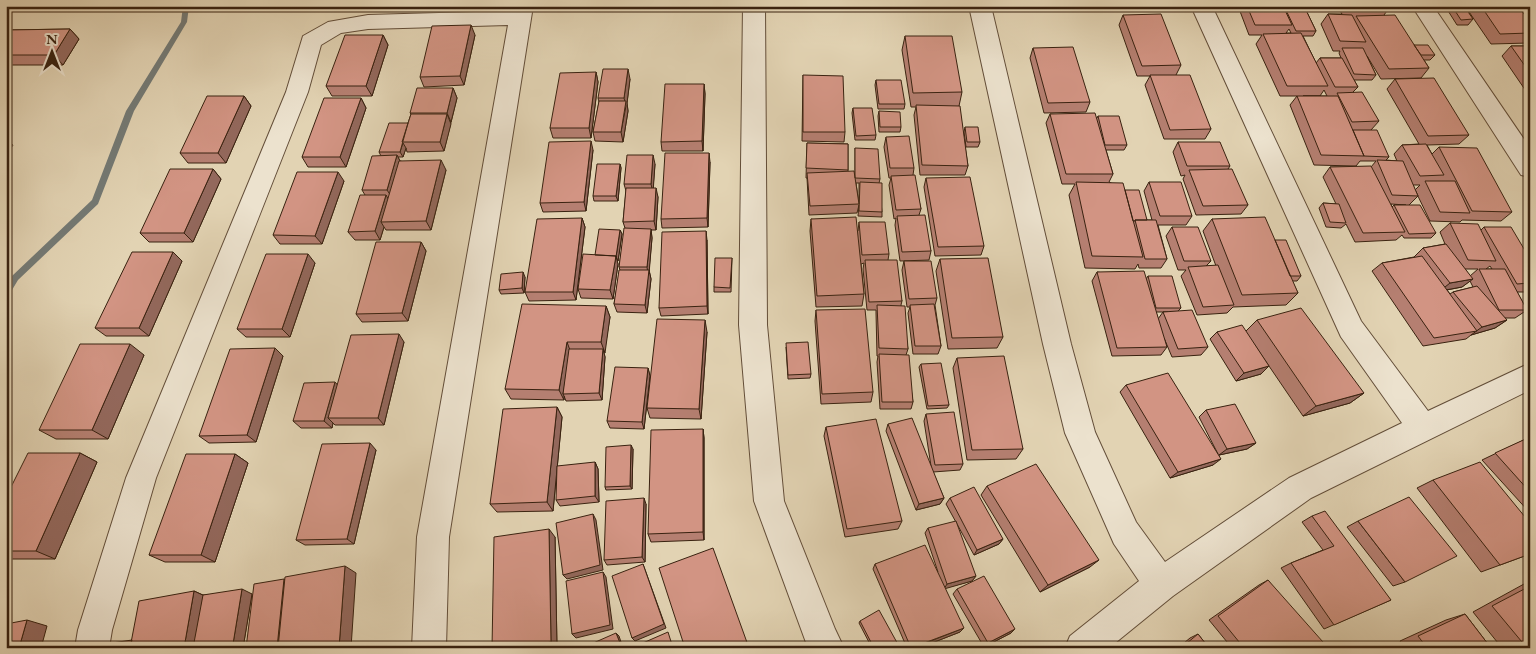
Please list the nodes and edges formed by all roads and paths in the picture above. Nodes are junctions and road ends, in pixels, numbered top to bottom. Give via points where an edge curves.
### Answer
1 (754, 6) edge
2 (980, 6) edge
3 (1201, 6) edge
4 (1422, 6) edge
5 (521, 12) edge
6 (1530, 168) edge
7 (1530, 376) edge
8 (1423, 428) junction
9 (1161, 584) junction
10 (92, 648) edge
11 (428, 648) edge
12 (827, 648) edge
13 (1082, 648) edge

1 - 12 street via 753,325 769,501
2 - 9 street via 1080,433 1125,533
3 - 8 street via 1351,329
4 - 6 street
5 - 10 street via 368,22 336,28 311,41 297,92 141,478
5 - 11 street via 433,537
7 - 8 street
8 - 9 street via 1300,488
9 - 13 street

